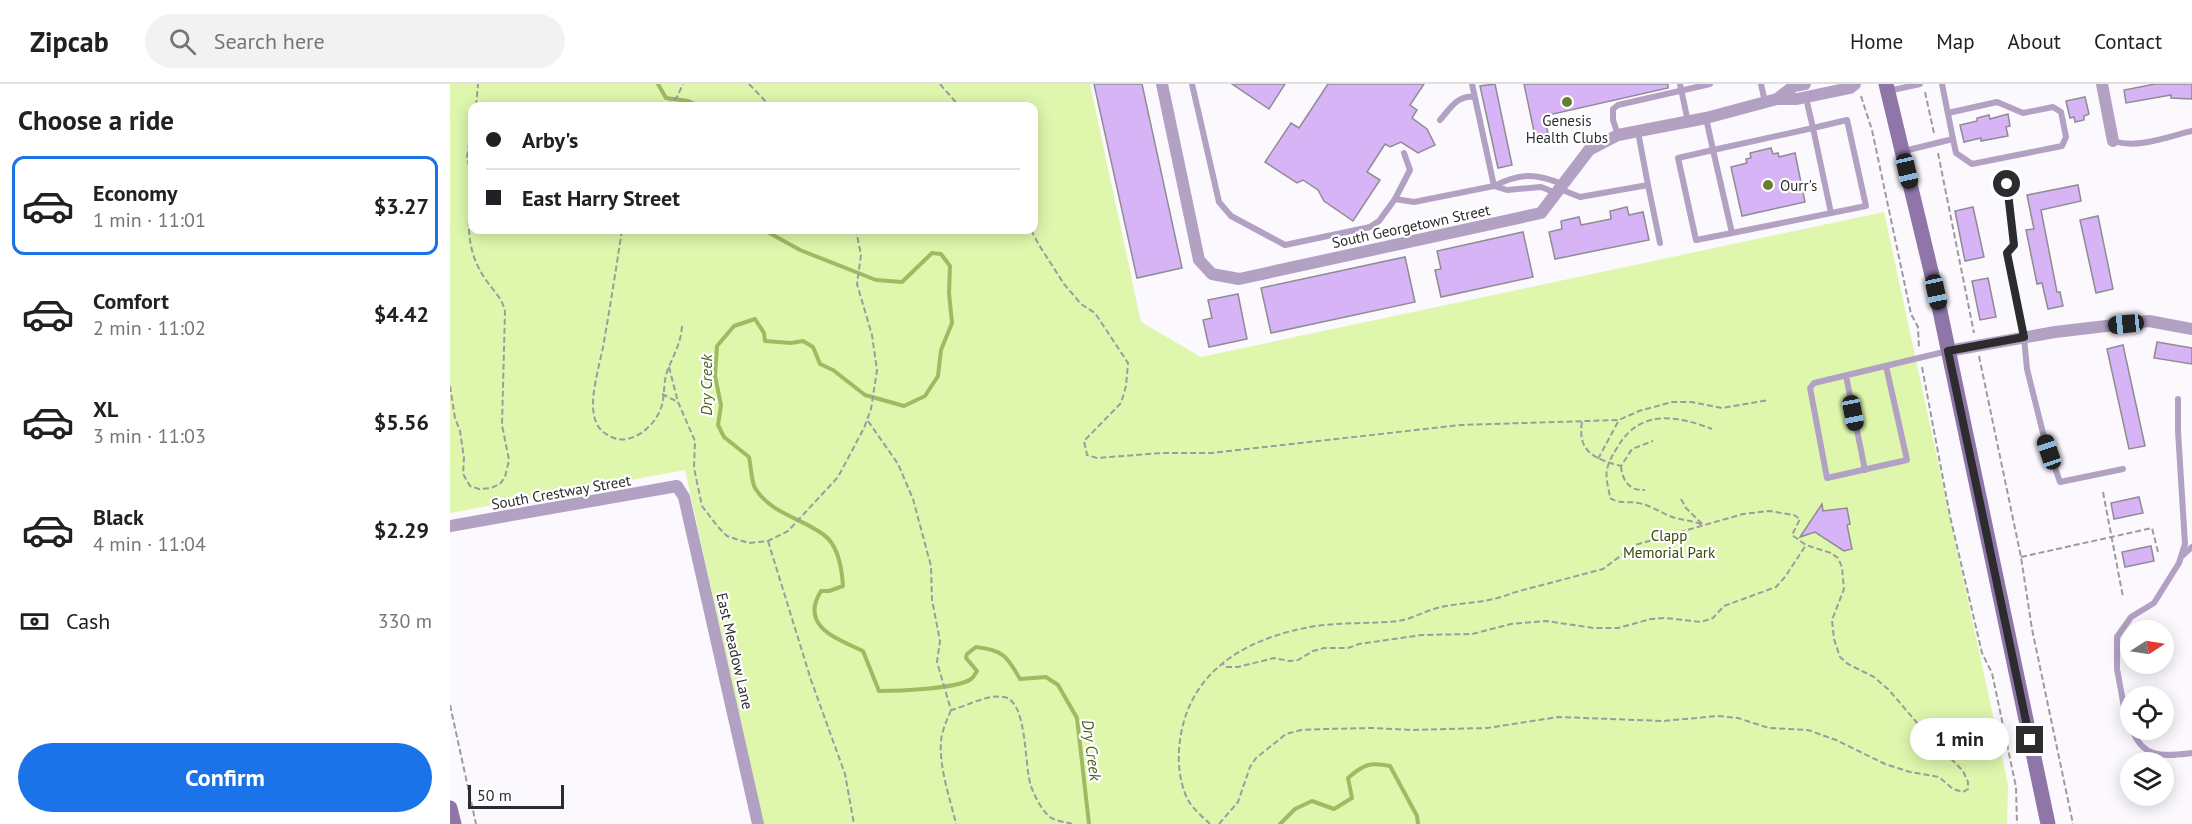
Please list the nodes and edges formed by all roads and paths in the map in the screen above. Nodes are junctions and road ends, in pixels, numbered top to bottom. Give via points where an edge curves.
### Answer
1 (478, 84) edge
2 (683, 84) edge
3 (749, 84) edge
4 (940, 84) edge
5 (1162, 84) edge
6 (1192, 84) edge
7 (1472, 84) edge
8 (1710, 84) edge
9 (1761, 84) edge
10 (1805, 84) edge
11 (1922, 84) edge
12 (1942, 84) edge
13 (2102, 84) edge
14 (1681, 87) edge
15 (1887, 87) edge
16 (1858, 88) edge
17 (1474, 97) junction
18 (1806, 98) junction
19 (1771, 100) junction
20 (476, 102) edge
21 (672, 102) edge
22 (766, 102) edge
23 (956, 102) edge
24 (1948, 113) junction
25 (1706, 118) junction
26 (1440, 120) dead end
27 (1688, 122) junction
28 (1813, 128) junction
29 (1637, 131) junction
30 (2192, 131) edge
31 (1618, 135) junction
32 (1953, 139) junction
33 (2113, 141) joint
34 (1936, 143) junction
35 (1713, 150) junction
36 (1902, 151) junction
37 (1404, 153) dead end
38 (2007, 184) dead end
39 (1648, 185) junction
40 (1494, 186) junction
41 (1559, 189) junction
42 (1395, 199) junction
43 (1831, 213) junction
44 (1732, 232) junction
45 (469, 234) edge
46 (621, 234) edge
47 (857, 234) edge
48 (1033, 234) edge
49 (1660, 243) dead end
50 (682, 326) dead end
51 (2192, 329) edge
52 (2024, 337) junction
53 (1977, 346) junction
54 (1948, 351) junction
55 (1921, 358) junction
56 (1886, 366) junction
57 (669, 367) junction
58 (1846, 376) junction
59 (450, 386) edge
60 (662, 394) junction
61 (2178, 399) dead end
62 (1769, 400) dead end
63 (678, 402) junction
64 (867, 420) junction
65 (1619, 420) junction
66 (1582, 422) junction
67 (1712, 429) dead end
68 (1653, 441) dead end
69 (1598, 459) junction
70 (1610, 463) junction
71 (1621, 466) junction
72 (2123, 469) dead end
73 (1864, 470) junction
74 (677, 486) joint
75 (1645, 490) dead end
76 (2103, 492) dead end
77 (1681, 499) dead end
78 (2182, 506) junction
79 (2192, 506) edge
80 (1703, 525) junction
81 (450, 526) edge
82 (2112, 537) junction
83 (768, 541) junction
84 (1806, 545) junction
85 (2192, 547) edge
86 (2158, 552) dead end
87 (2181, 556) junction
88 (2021, 557) junction
89 (2123, 597) dead end
90 (1223, 664) junction
91 (2120, 686) edge
92 (450, 705) edge
93 (951, 710) junction
94 (2137, 740) edge
95 (2192, 753) edge
96 (450, 808) edge
97 (454, 824) edge
98 (476, 824) edge
99 (758, 824) edge
100 (854, 824) edge
101 (956, 824) edge
102 (1072, 824) edge
103 (1210, 824) edge
104 (1219, 824) edge
105 (2017, 824) edge
106 (2048, 824) edge
107 (2073, 824) edge

1 - 20 path
2 - 21 path
3 - 22 path
4 - 23 path
5 - 41 street, South Georgetown Street via 1199,260 1212,274 1239,279 1541,213
6 - 42 lane via 1216,193 1230,216 1285,245 1370,227
7 - 17 lane
8 - 14 lane
9 - 19 lane
10 - 19 street, South Georgetown Street
11 - 15 lane
11 - 34 path
12 - 24 lane
13 - 33 street
14 - 27 lane
14 - 31 lane via 1618,105 1613,110
15 - 36 main road
16 - 18 street, South Georgetown Street
16 - 55 path via 1872,130 1911,314 1918,327
17 - 26 lane via 1459,99
17 - 40 lane
18 - 19 street, South Georgetown Street
18 - 28 lane
19 - 25 street, South Georgetown Street
24 - 32 lane
24 - 32 lane via 1997,102 2023,114 2053,107 2061,112 2067,137 2062,146 1972,164 1956,153
25 - 27 street, South Georgetown Street
25 - 35 lane
27 - 29 street, South Georgetown Street
28 - 35 lane
28 - 43 lane
28 - 43 lane via 1847,120 1866,206
29 - 31 street, South Georgetown Street
29 - 39 lane
30 - 33 lane via 2138,145
31 - 41 street, South Georgetown Street via 1589,150
32 - 34 lane
34 - 36 lane
34 - 53 path
35 - 44 lane
35 - 44 lane via 1678,158 1696,240
36 - 54 main road
37 - 42 lane via 1410,170
38 - 52 lane via 2014,245 2007,253
39 - 41 lane via 1580,197
39 - 49 lane
40 - 41 lane via 1507,190
40 - 41 lane via 1532,175 1543,177
40 - 42 lane via 1414,202
43 - 44 lane
45 - 59 path via 481,272 503,302 505,311 502,425 509,460 500,484 479,489 470,486 463,474 464,458
46 - 60 path via 596,384 593,413 597,426 607,436 631,439 654,422 662,405
47 - 64 path via 861,255 857,282 877,370
48 - 66 path via 1064,284 1095,313 1128,363 1121,403 1084,441 1087,455 1097,458 1211,453 1461,425
50 - 57 path
51 - 52 street via 2149,321
52 - 53 street
52 - 72 lane via 2044,437 2060,482
53 - 54 street
53 - 88 path
54 - 55 lane
54 - 106 main road
55 - 56 lane
55 - 105 path via 1950,516 1982,653 1992,673 2016,787
56 - 58 lane
56 - 73 lane via 1907,460
57 - 60 path
57 - 63 path
58 - 73 lane
58 - 73 lane via 1810,386 1827,478
60 - 63 path
61 - 78 lane
62 - 65 path via 1722,408 1672,402
63 - 83 path via 695,441 694,468 702,506 728,536 749,543
64 - 83 path via 838,477 792,527
64 - 93 path via 898,464 913,499 931,566 932,600 940,641 937,662
65 - 66 path
65 - 69 path
66 - 69 path via 1580,431 1586,450
67 - 70 path via 1683,419 1648,421 1628,432
68 - 71 path via 1632,449
69 - 70 path
70 - 71 path
70 - 80 path via 1606,471 1610,498 1654,507 1675,518
71 - 75 path via 1625,482
74 - 81 street, South Crestway Street
74 - 99 street, East Meadow Lane via 684,497
76 - 82 path
77 - 80 path
78 - 79 lane
78 - 87 lane via 2185,544
80 - 84 path via 1752,513 1794,514 1800,519 1792,535
80 - 90 path via 1635,545 1603,569 1500,598 1438,607 1399,621 1292,631 1253,644
82 - 86 path via 2152,528
82 - 88 path
82 - 89 path
83 - 100 path via 845,774
84 - 90 path via 1776,587 1724,606 1713,618 1701,622 1651,619 1618,628 1576,627 1546,621 1511,624 1472,634 1422,635 1348,648 1324,648 1298,660 1274,658 1238,667
84 - 104 path via 1831,553 1842,567 1844,589 1832,620 1840,657 1889,690 1963,771 1968,789 1953,789 1939,777 1885,764 1808,730 1769,728 1718,716 1663,721 1558,717 1487,728 1325,729 1286,734 1256,758 1238,802
85 - 87 lane
87 - 91 lane via 2154,603 2132,617 2117,637
88 - 107 path
90 - 103 path via 1199,685 1185,714 1179,750 1180,777 1189,802
92 - 98 path
93 - 101 path via 941,742
93 - 102 path via 986,698 1007,698 1014,703 1036,798 1051,817
94 - 95 lane via 2148,752 2164,756
96 - 97 main road

